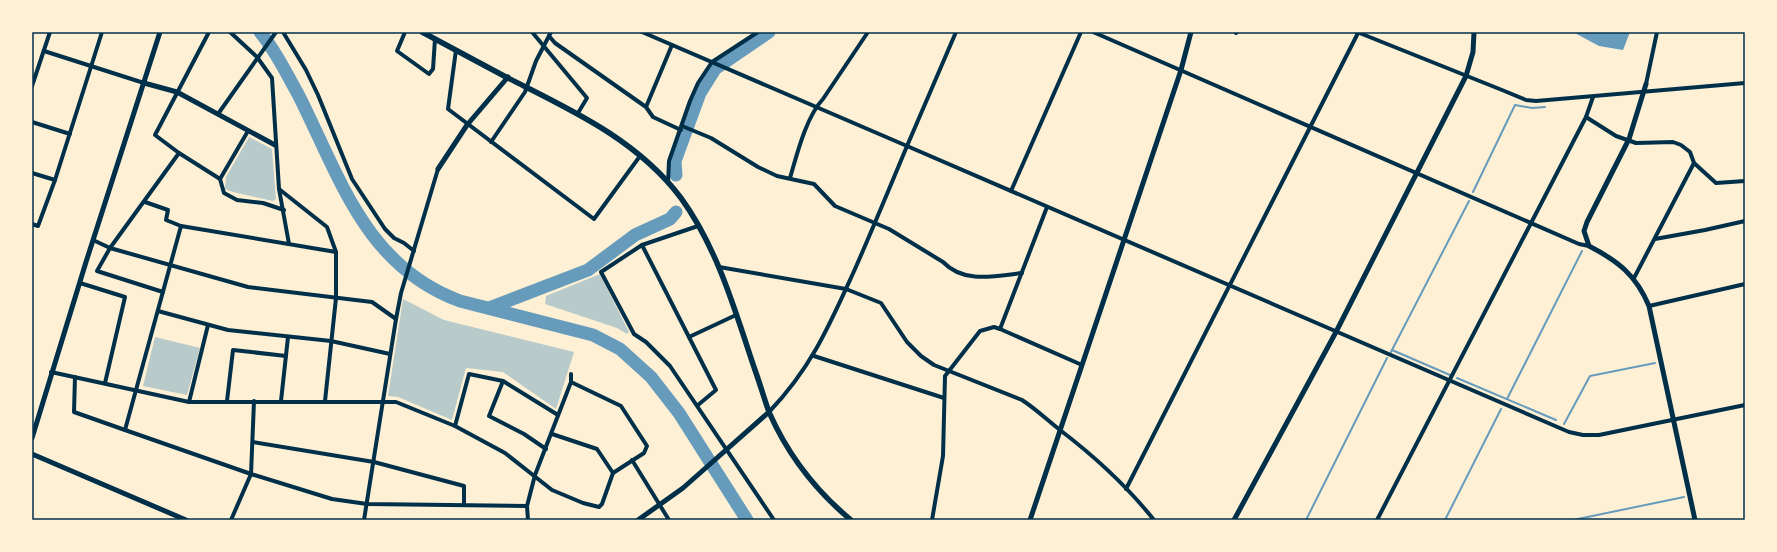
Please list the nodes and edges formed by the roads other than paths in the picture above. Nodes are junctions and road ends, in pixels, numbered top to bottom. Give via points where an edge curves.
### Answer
1 (50, 32) edge
2 (102, 32) edge
3 (160, 32) edge
4 (209, 32) edge
5 (230, 32) edge
6 (276, 32) edge
7 (283, 32) edge
8 (405, 32) edge
9 (422, 32) edge
10 (532, 32) edge
11 (642, 32) edge
12 (758, 32) edge
13 (868, 32) edge
14 (956, 32) edge
15 (1081, 32) edge
16 (1093, 32) edge
17 (1190, 32) edge
18 (1357, 32) edge
19 (1474, 32) edge
20 (1657, 32) edge
21 (550, 34) edge
22 (435, 39) junction
23 (672, 45) junction
24 (543, 47) junction
25 (456, 50) junction
26 (44, 51) junction
27 (258, 56) junction
28 (712, 62) junction
29 (91, 67) junction
30 (1181, 70) junction
31 (34, 74) edge
32 (1466, 76) junction
33 (508, 78) junction
34 (144, 83) junction
35 (1745, 83) edge
36 (1646, 84) joint
37 (526, 85) junction
38 (32, 86) edge
39 (177, 92) junction
40 (1644, 93) junction
41 (1593, 98) junction
42 (646, 107) junction
43 (815, 107) junction
44 (578, 113) junction
45 (218, 114) junction
46 (1586, 117) junction
47 (32, 122) edge
48 (467, 125) junction
49 (682, 127) junction
50 (1311, 128) junction
51 (248, 131) junction
52 (70, 134) junction
53 (1629, 139) junction
54 (491, 142) junction
55 (275, 145) junction
56 (907, 146) junction
57 (179, 153) junction
58 (640, 156) junction
59 (1694, 163) junction
60 (438, 169) joint
61 (32, 173) edge
62 (1416, 173) junction
63 (790, 178) junction
64 (220, 179) junction
65 (55, 180) junction
66 (1745, 181) edge
67 (668, 183) junction
68 (279, 189) junction
69 (1012, 191) junction
70 (144, 202) junction
71 (1047, 207) junction
72 (284, 210) junction
73 (1745, 221) edge
74 (1531, 222) junction
75 (875, 223) junction
76 (32, 224) edge
77 (181, 226) junction
78 (698, 226) junction
79 (1655, 239) junction
80 (93, 240) junction
81 (1125, 241) junction
82 (289, 244) junction
83 (642, 246) junction
84 (1589, 246) junction
85 (110, 248) junction
86 (414, 251) junction
87 (336, 252) junction
88 (169, 266) junction
89 (719, 267) junction
90 (1022, 273) junction
91 (1634, 278) junction
92 (80, 283) junction
93 (1745, 284) edge
94 (1230, 286) junction
95 (846, 289) junction
96 (163, 292) junction
97 (336, 298) junction
98 (1649, 306) junction
99 (158, 311) junction
100 (736, 315) junction
101 (396, 319) junction
102 (208, 325) junction
103 (1000, 329) junction
104 (1336, 332) junction
105 (288, 337) junction
106 (689, 337) junction
107 (331, 341) junction
108 (390, 354) junction
109 (286, 356) junction
110 (814, 356) junction
111 (1082, 366) junction
112 (948, 371) junction
113 (51, 372) junction
114 (571, 374) dead end
115 (75, 377) junction
116 (503, 381) junction
117 (1450, 381) junction
118 (571, 382) junction
119 (106, 383) junction
120 (136, 390) junction
121 (944, 398) junction
122 (383, 400) junction
123 (227, 401) junction
124 (254, 401) junction
125 (281, 401) junction
126 (325, 401) junction
127 (189, 402) junction
128 (1745, 404) edge
129 (698, 405) junction
130 (769, 412) junction
131 (558, 415) junction
132 (1674, 419) junction
133 (455, 426) junction
134 (125, 430) junction
135 (1060, 430) junction
136 (552, 434) junction
137 (32, 438) edge
138 (253, 442) junction
139 (546, 449) junction
140 (725, 450) junction
141 (32, 454) edge
142 (632, 460) junction
143 (374, 462) junction
144 (613, 473) junction
145 (251, 474) junction
146 (535, 476) junction
147 (1126, 488) junction
148 (367, 504) junction
149 (464, 504) junction
150 (527, 506) junction
151 (659, 506) junction
152 (186, 520) edge
153 (231, 520) edge
154 (364, 520) edge
155 (528, 520) edge
156 (638, 520) edge
157 (669, 520) edge
158 (774, 520) edge
159 (851, 520) edge
160 (932, 520) edge
161 (1030, 520) edge
162 (1154, 520) edge
163 (1234, 520) edge
164 (1377, 520) edge
165 (1695, 520) edge

1 - 26 street
2 - 29 street
3 - 34 street
4 - 39 street
5 - 27 street
6 - 27 street
7 - 86 street via 318,95 352,179 385,229
8 - 22 street via 397,51 429,74 433,68
9 - 22 main road
10 - 24 street
11 - 23 street
12 - 28 street
13 - 43 street
14 - 56 street
15 - 69 street
16 - 30 street
17 - 30 street
18 - 32 street
18 - 50 street
19 - 32 street via 1473,52
20 - 36 street
21 - 24 street
21 - 42 street via 555,43
22 - 25 main road
23 - 28 street
23 - 42 street
24 - 37 street
24 - 44 street via 587,98
25 - 33 main road
25 - 48 street via 448,110
26 - 29 street
26 - 31 street
27 - 45 street
27 - 55 street via 272,78
28 - 43 street
28 - 49 street via 693,95
29 - 34 street
29 - 52 street
30 - 50 street
30 - 81 street
31 - 38 street
32 - 41 street via 1526,100
32 - 62 street
33 - 37 main road
33 - 48 street
34 - 39 street
34 - 80 street
35 - 40 street
36 - 40 street
37 - 44 main road
37 - 54 street via 525,92
39 - 45 street
39 - 57 street via 155,135
40 - 41 street
40 - 53 street
41 - 46 street
42 - 49 street via 653,117
43 - 56 street
43 - 63 street
44 - 58 main road via 615,136
45 - 51 street
46 - 53 street via 1616,136
46 - 74 street
47 - 52 street
48 - 54 street
48 - 60 street
49 - 63 street via 711,138 777,176
49 - 67 street via 670,161
50 - 62 street
50 - 94 street
51 - 55 street
51 - 64 street
52 - 65 street
53 - 59 street via 1636,143 1673,142 1690,152
53 - 84 street via 1587,222 1584,231
54 - 58 street via 594,219
55 - 68 street
56 - 69 street
56 - 75 street
57 - 64 street
57 - 70 street
58 - 67 main road
59 - 66 street via 1716,183
59 - 79 street
60 - 86 street
61 - 65 street
62 - 74 street
62 - 104 street
63 - 75 street via 814,184 835,206
64 - 72 street via 224,193 237,200 263,203
65 - 76 street via 38,226
67 - 78 main road
68 - 72 street
68 - 87 street via 327,227
69 - 71 street
70 - 77 street via 168,210 166,220
70 - 85 street
71 - 81 street
71 - 90 street
72 - 82 street
73 - 79 street
74 - 84 street
74 - 117 street
75 - 90 street via 943,262 950,270 977,278
75 - 95 street
77 - 82 street
77 - 88 street
78 - 83 street
78 - 89 main road
79 - 91 street
80 - 85 street
80 - 92 street
81 - 94 street
81 - 111 street
82 - 87 street
83 - 106 street
83 - 129 street via 601,272 634,334 670,366
84 - 91 street via 1622,267
85 - 88 street
85 - 96 street via 97,271
86 - 101 street
87 - 97 street
88 - 96 street
88 - 97 street via 248,287
89 - 95 street
89 - 100 main road
90 - 103 street
91 - 98 street
92 - 113 street
92 - 119 street via 125,297
93 - 98 street
94 - 104 street
94 - 147 street
95 - 110 street via 834,319
95 - 112 street via 881,303 914,350 934,365
96 - 99 street
97 - 101 street via 372,302
97 - 107 street
98 - 132 street
99 - 102 street
99 - 120 street
100 - 106 street
100 - 130 main road
101 - 108 street
102 - 105 street
102 - 127 street
103 - 111 street
103 - 112 street via 994,327 980,331
104 - 117 street
104 - 163 street
105 - 107 street
105 - 109 street
106 - 129 street via 716,390
107 - 108 street
107 - 126 street
108 - 122 street
109 - 123 street via 234,350
109 - 125 street
110 - 121 street
110 - 130 street via 790,391
111 - 135 street
112 - 121 street via 945,376
112 - 135 street via 1022,400
113 - 115 street
113 - 137 street
114 - 118 street
115 - 119 street
115 - 134 street via 74,412
116 - 131 street
116 - 133 street via 469,374
116 - 139 street via 488,416 524,434
117 - 132 street via 1534,418 1583,435 1599,435
117 - 164 street
118 - 131 street
118 - 142 street via 621,406 647,446 644,453
119 - 120 street
120 - 127 street
120 - 134 street
121 - 160 street via 943,456
122 - 126 street
122 - 133 street via 396,402
122 - 143 street
123 - 124 street
123 - 127 street
124 - 125 street
124 - 138 street
125 - 126 street
128 - 132 street
129 - 140 street
130 - 140 street
130 - 159 main road via 801,468
131 - 136 street
132 - 165 street
133 - 146 street via 505,453
134 - 145 street
135 - 147 street via 1077,442
135 - 161 street
136 - 139 street
136 - 144 street via 597,449
138 - 143 street
138 - 145 street
139 - 146 street
140 - 151 street
140 - 158 street
141 - 152 street
142 - 144 street
142 - 151 street
143 - 148 street
143 - 149 street via 464,486
144 - 146 street via 599,507 552,490
145 - 148 street via 332,499
145 - 153 street
146 - 150 street
147 - 162 street
148 - 149 street
148 - 154 street
149 - 150 street
150 - 155 street
151 - 156 street
151 - 157 street

